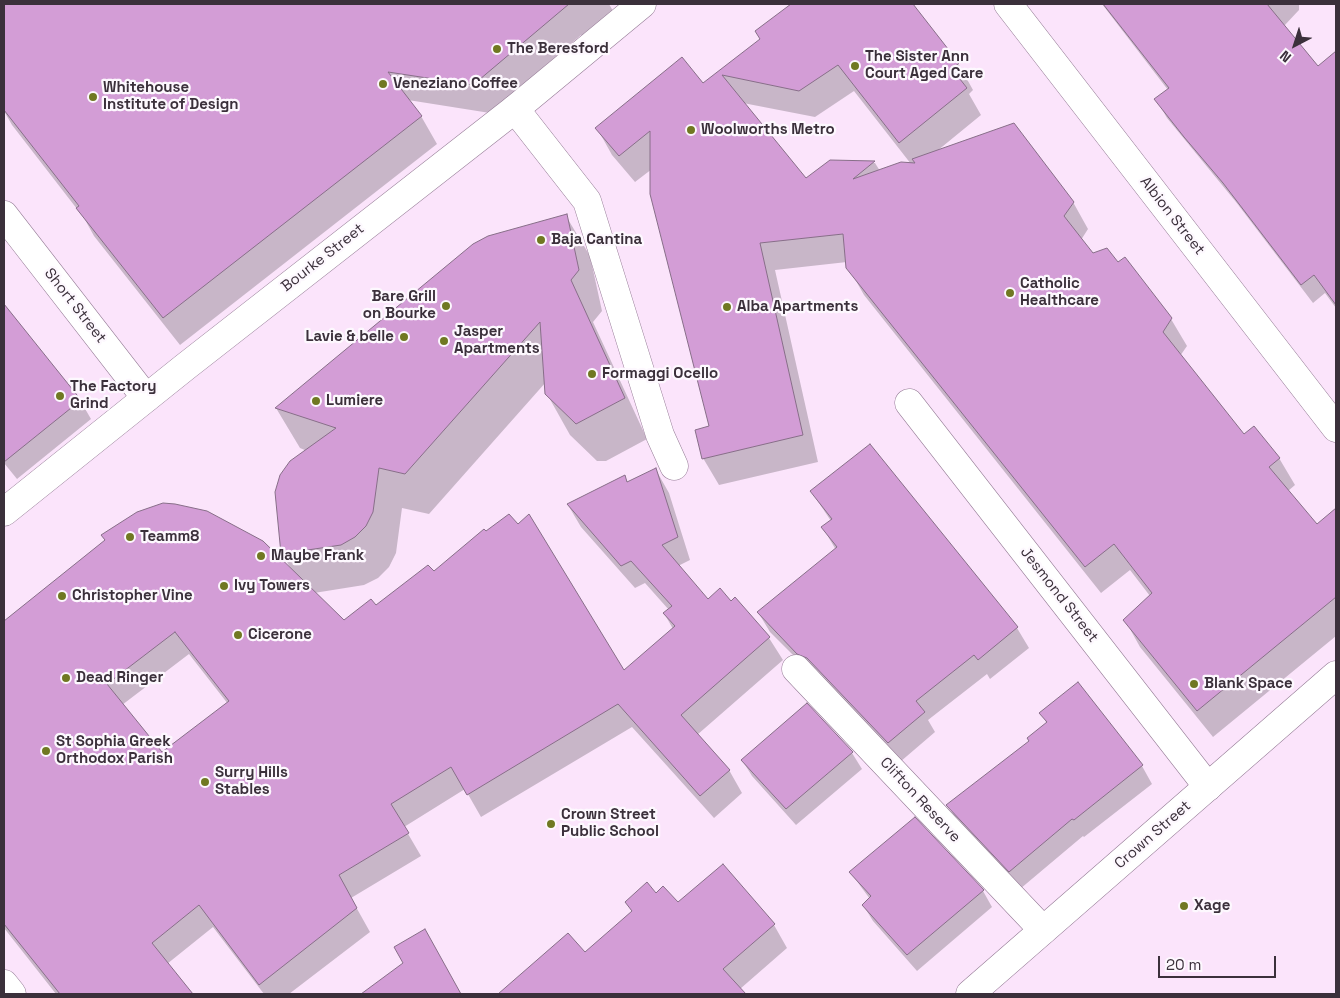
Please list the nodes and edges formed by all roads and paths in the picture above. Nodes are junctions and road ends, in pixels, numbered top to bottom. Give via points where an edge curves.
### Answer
1 (642, 4) edge
2 (1008, 4) edge
3 (515, 108) junction
4 (4, 215) edge
5 (146, 398) junction
6 (909, 402) dead end
7 (1336, 428) edge
8 (674, 466) dead end
9 (4, 512) edge
10 (796, 669) dead end
11 (1336, 675) edge
12 (1208, 787) junction
13 (1043, 930) junction
14 (4, 984) edge
15 (12, 994) edge
16 (970, 994) edge

1 - 3 street, Bourke Street
2 - 7 street, Albion Street
3 - 5 street, Bourke Street
3 - 8 street via 587,201 660,435
4 - 5 street, Short Street
5 - 9 street, Bourke Street
6 - 12 street, Jesmond Street
10 - 13 street, Clifton Reserve
11 - 12 street, Crown Street
12 - 13 street, Crown Street
13 - 16 street, Crown Street
14 - 15 street

